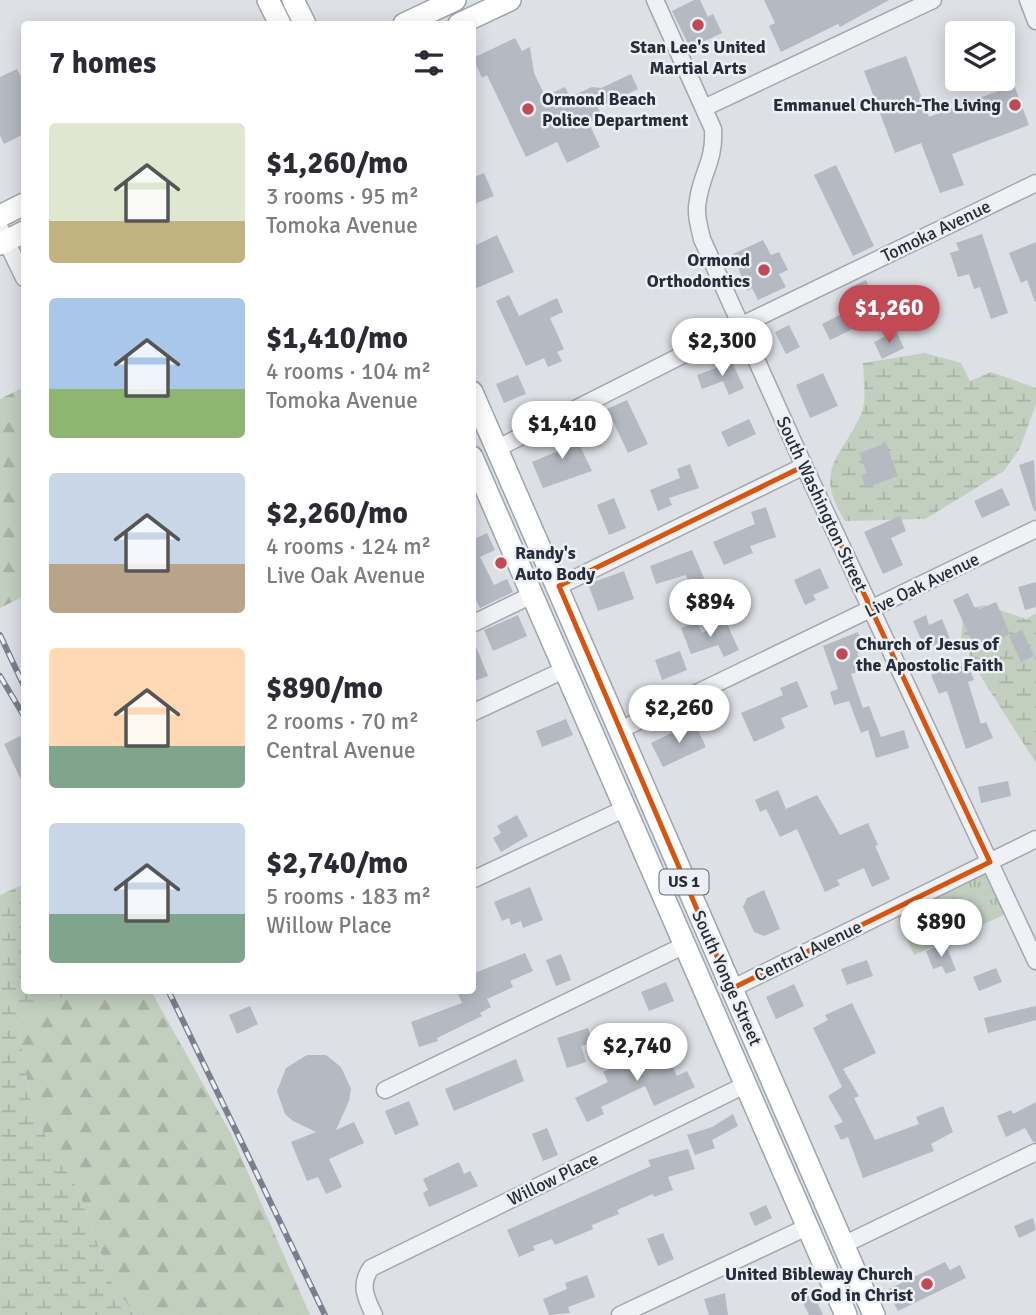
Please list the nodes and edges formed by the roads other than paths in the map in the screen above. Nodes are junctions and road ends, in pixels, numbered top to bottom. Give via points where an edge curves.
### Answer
1 (268, 0) edge
2 (292, 0) edge
3 (455, 0) edge
4 (510, 0) edge
5 (655, 0) edge
6 (933, 0) edge
7 (1028, 0) edge
8 (279, 21) edge
9 (303, 21) edge
10 (410, 21) edge
11 (465, 21) edge
12 (1036, 21) edge
13 (706, 107) junction
14 (1036, 183) edge
15 (21, 206) edge
16 (0, 216) edge
17 (8, 236) edge
18 (21, 270) edge
19 (742, 325) junction
20 (476, 401) edge
21 (498, 448) junction
22 (476, 461) edge
23 (804, 466) junction
24 (476, 467) edge
25 (1036, 529) edge
26 (543, 551) junction
27 (559, 586) junction
28 (534, 594) junction
29 (871, 610) junction
30 (476, 622) edge
31 (564, 670) junction
32 (476, 711) edge
33 (618, 731) junction
34 (624, 809) junction
35 (1036, 839) edge
36 (990, 862) junction
37 (476, 878) edge
38 (685, 952) junction
39 (1036, 961) edge
40 (731, 989) junction
41 (745, 1085) junction
42 (385, 1090) dead end
43 (1036, 1152) edge
44 (807, 1227) junction
45 (843, 1245) junction
46 (374, 1315) edge
47 (620, 1315) edge
48 (846, 1315) edge
49 (874, 1315) edge

1 - 8 main road
2 - 9 main road
3 - 10 main road
4 - 11 main road
5 - 13 street, South Washington Street
6 - 13 street
7 - 12 street
13 - 19 street, South Washington Street via 715,150 696,215 702,239
14 - 19 street, Tomoka Avenue
15 - 16 main road
17 - 18 street
19 - 21 street, Tomoka Avenue
19 - 23 street, South Washington Street
20 - 21 main road, US 1
21 - 26 main road, South Yonge Street / US 1
22 - 26 main road via 496,471 531,543
23 - 27 street
23 - 29 street, South Washington Street
24 - 28 main road, South Yonge Street / US 1
25 - 29 street, Live Oak Avenue
26 - 27 main road, South Yonge Street / US 1
27 - 33 main road, South Yonge Street / US 1
28 - 30 street
28 - 31 main road, South Yonge Street / US 1
29 - 33 street, Live Oak Avenue
29 - 36 street, South Washington Street
31 - 32 street
31 - 34 main road, South Yonge Street / US 1
33 - 40 main road, South Yonge Street / US 1
34 - 37 street
34 - 38 main road, South Yonge Street / US 1
35 - 36 street, Central Avenue
36 - 39 street, South Washington Street
36 - 40 street, Central Avenue
38 - 40 main road via 710,979
38 - 41 main road, South Yonge Street / US 1
38 - 42 street
40 - 45 main road, South Yonge Street / US 1
41 - 44 main road, South Yonge Street / US 1
41 - 46 street, Willow Place via 371,1268 365,1277 364,1295
43 - 45 street
44 - 47 street
44 - 48 main road, South Yonge Street / US 1
45 - 49 main road, South Yonge Street / US 1

